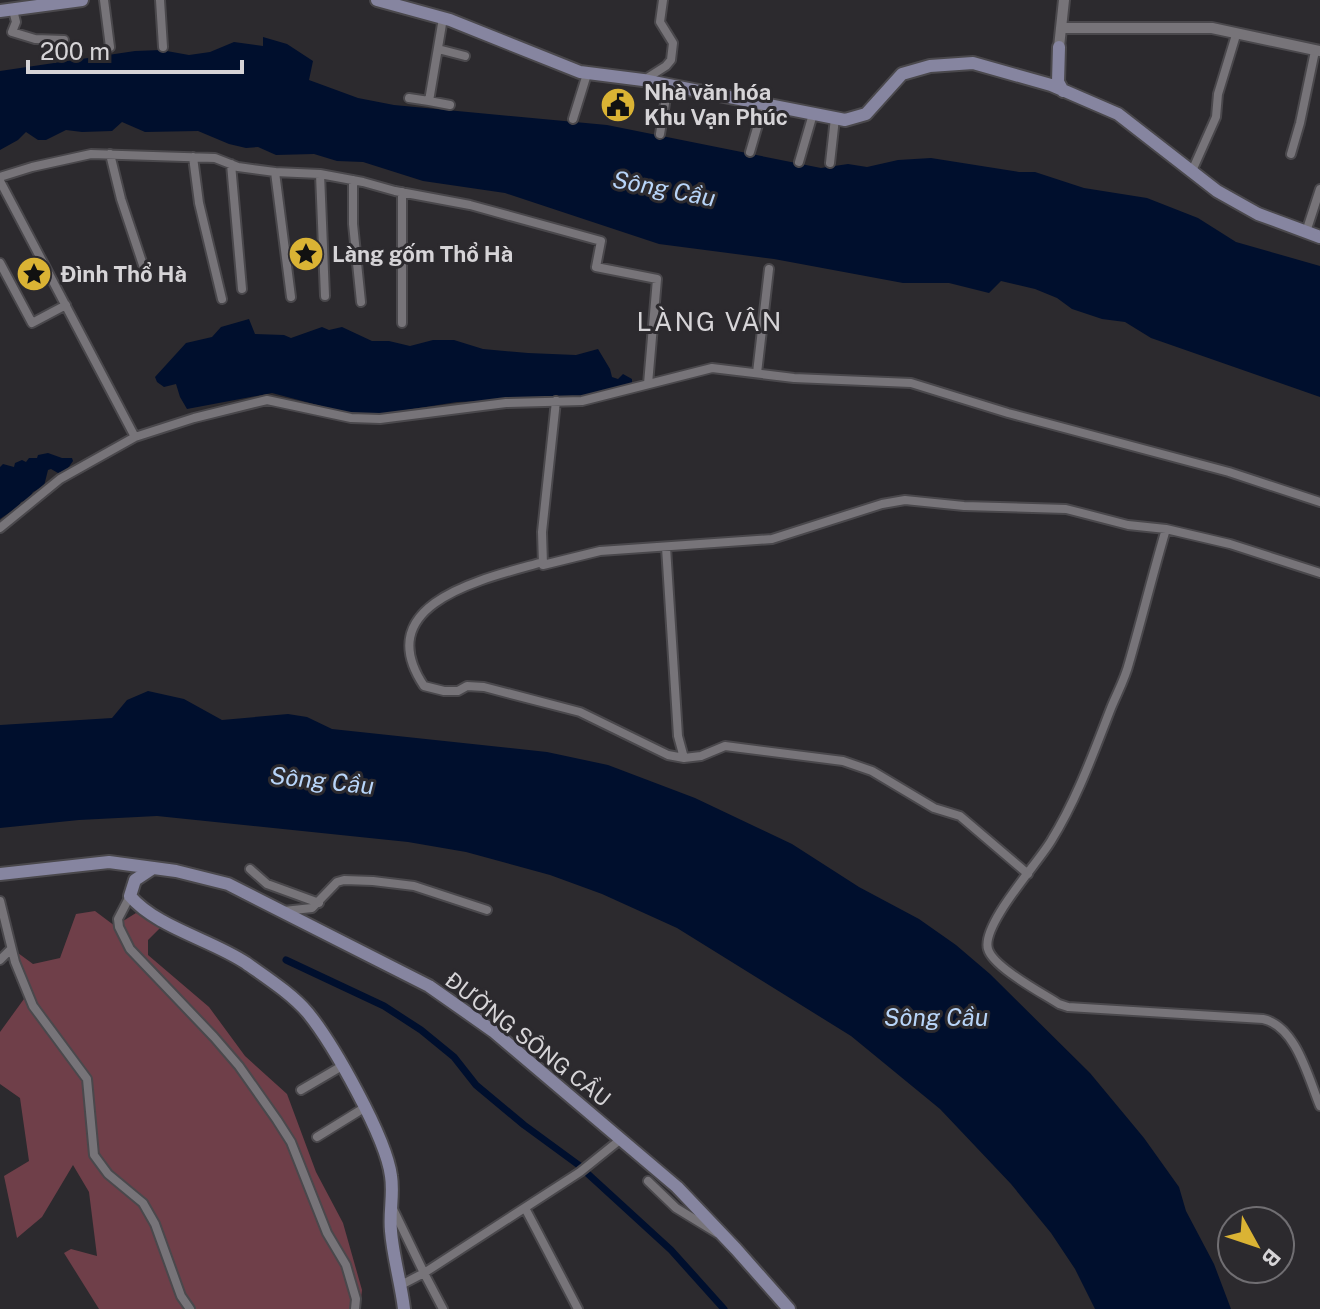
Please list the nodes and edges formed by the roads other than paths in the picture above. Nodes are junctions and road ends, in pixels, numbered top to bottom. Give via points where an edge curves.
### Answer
1 (82, 0) edge
2 (104, 0) edge
3 (160, 0) edge
4 (377, 0) edge
5 (663, 0) edge
6 (1064, 0) edge
7 (7, 10) edge
8 (443, 18) junction
9 (1061, 28) junction
10 (1236, 35) junction
11 (64, 40) dead end
12 (110, 47) dead end
13 (163, 47) dead end
14 (1059, 47) junction
15 (438, 49) junction
16 (1317, 51) edge
17 (465, 56) dead end
18 (587, 74) junction
19 (643, 80) junction
20 (1037, 80) junction
21 (668, 85) junction
22 (1063, 91) junction
23 (409, 98) dead end
24 (429, 101) junction
25 (764, 104) junction
26 (450, 105) dead end
27 (813, 114) junction
28 (835, 118) junction
29 (573, 119) dead end
30 (660, 134) dead end
31 (750, 152) dead end
32 (110, 154) junction
33 (1291, 154) dead end
34 (193, 157) junction
35 (799, 162) dead end
36 (830, 163) dead end
37 (231, 164) junction
38 (1192, 171) junction
39 (275, 172) junction
40 (320, 174) junction
41 (0, 179) edge
42 (353, 180) junction
43 (1320, 189) edge
44 (402, 192) junction
45 (3, 193) edge
46 (1306, 232) junction
47 (1320, 237) edge
48 (0, 263) edge
49 (144, 268) dead end
50 (769, 269) dead end
51 (242, 289) dead end
52 (325, 296) dead end
53 (291, 297) dead end
54 (222, 299) dead end
55 (361, 302) dead end
56 (66, 305) junction
57 (402, 323) dead end
58 (757, 373) junction
59 (648, 384) junction
60 (556, 401) junction
61 (135, 437) junction
62 (1320, 502) edge
63 (0, 528) edge
64 (1166, 529) junction
65 (666, 547) junction
66 (543, 562) junction
67 (1320, 573) edge
68 (684, 758) junction
69 (153, 868) junction
70 (250, 869) dead end
71 (0, 874) edge
72 (1028, 874) junction
73 (130, 896) junction
74 (0, 901) edge
75 (319, 903) junction
76 (487, 910) dead end
77 (282, 911) junction
78 (11, 949) junction
79 (0, 960) edge
80 (342, 1066) junction
81 (301, 1090) dead end
82 (1320, 1106) edge
83 (364, 1108) junction
84 (317, 1137) dead end
85 (621, 1139) junction
86 (648, 1181) dead end
87 (391, 1205) junction
88 (525, 1208) junction
89 (725, 1237) junction
90 (424, 1273) junction
91 (401, 1285) junction
92 (190, 1309) edge
93 (355, 1309) edge
94 (404, 1309) edge
95 (443, 1309) edge
96 (578, 1309) edge
97 (789, 1309) edge

1 - 7 main road
2 - 12 street
3 - 13 street
4 - 8 main road
5 - 19 street via 660,22 673,43 671,60
6 - 9 street
7 - 11 street via 16,22 12,32
8 - 15 street
8 - 18 main road
9 - 10 street via 1212,28
9 - 14 street
10 - 16 street
10 - 38 street via 1216,117
14 - 20 main road
14 - 22 main road via 1058,82
15 - 17 street
15 - 24 street
16 - 33 street
18 - 19 main road
18 - 29 street
19 - 21 main road
20 - 22 main road
20 - 28 main road via 973,63 930,66 902,74 866,114
21 - 25 main road
21 - 30 street
22 - 38 main road via 1125,118
23 - 24 street
24 - 26 street
25 - 27 main road
25 - 31 street
27 - 28 main road
27 - 35 street
28 - 36 street
32 - 34 street
32 - 41 street via 32,167
32 - 49 street
34 - 37 street
34 - 54 street
37 - 39 street
37 - 51 street
38 - 46 main road via 1243,206
39 - 40 street
39 - 53 street
40 - 42 street
40 - 52 street
41 - 45 street
42 - 44 street
42 - 55 street
43 - 46 street
44 - 57 street
44 - 59 street via 601,241 596,267 657,279
45 - 56 street
46 - 47 main road
48 - 56 street via 32,323
50 - 58 street
56 - 61 street
58 - 59 street via 712,368
58 - 62 street via 911,383
59 - 60 street via 611,396
60 - 61 street via 380,419 267,400
60 - 66 street
61 - 63 street via 60,479
64 - 65 street via 1066,509 905,500 772,539
64 - 67 street
64 - 72 street via 1128,667 1091,763 1066,817
65 - 66 street via 600,551
65 - 68 street via 678,736
66 - 68 street via 450,592 419,617 410,650 413,670 424,686 444,691 484,687 580,712
68 - 72 street via 725,746 843,761 960,816
69 - 71 main road, ĐƯỜNG SÔNG CẦU via 109,862
69 - 73 main road via 135,880
69 - 77 main road, ĐƯỜNG SÔNG CẦU via 228,884
70 - 75 street via 267,884
72 - 82 street via 987,936 997,963 1068,1007 1271,1021 1291,1038
73 - 80 main road via 244,962 285,993 306,1011
73 - 93 street via 118,919 130,949 239,1066 291,1142 327,1233 346,1265
74 - 78 street
75 - 76 street via 340,880 373,881 414,886
75 - 77 street
77 - 85 main road, ĐƯỜNG SÔNG CẦU via 429,986 493,1031
78 - 79 street
78 - 92 street via 37,1013 87,1079 94,1155 143,1203
80 - 81 street
80 - 83 main road
83 - 84 street
83 - 87 main road via 391,1175
85 - 88 street
85 - 89 main road, ĐƯỜNG SÔNG CẦU
86 - 89 street via 683,1213
87 - 90 street
87 - 91 main road
88 - 90 street
88 - 96 street
89 - 97 main road, ĐƯỜNG SÔNG CẦU
90 - 91 street
90 - 95 street
91 - 94 main road

